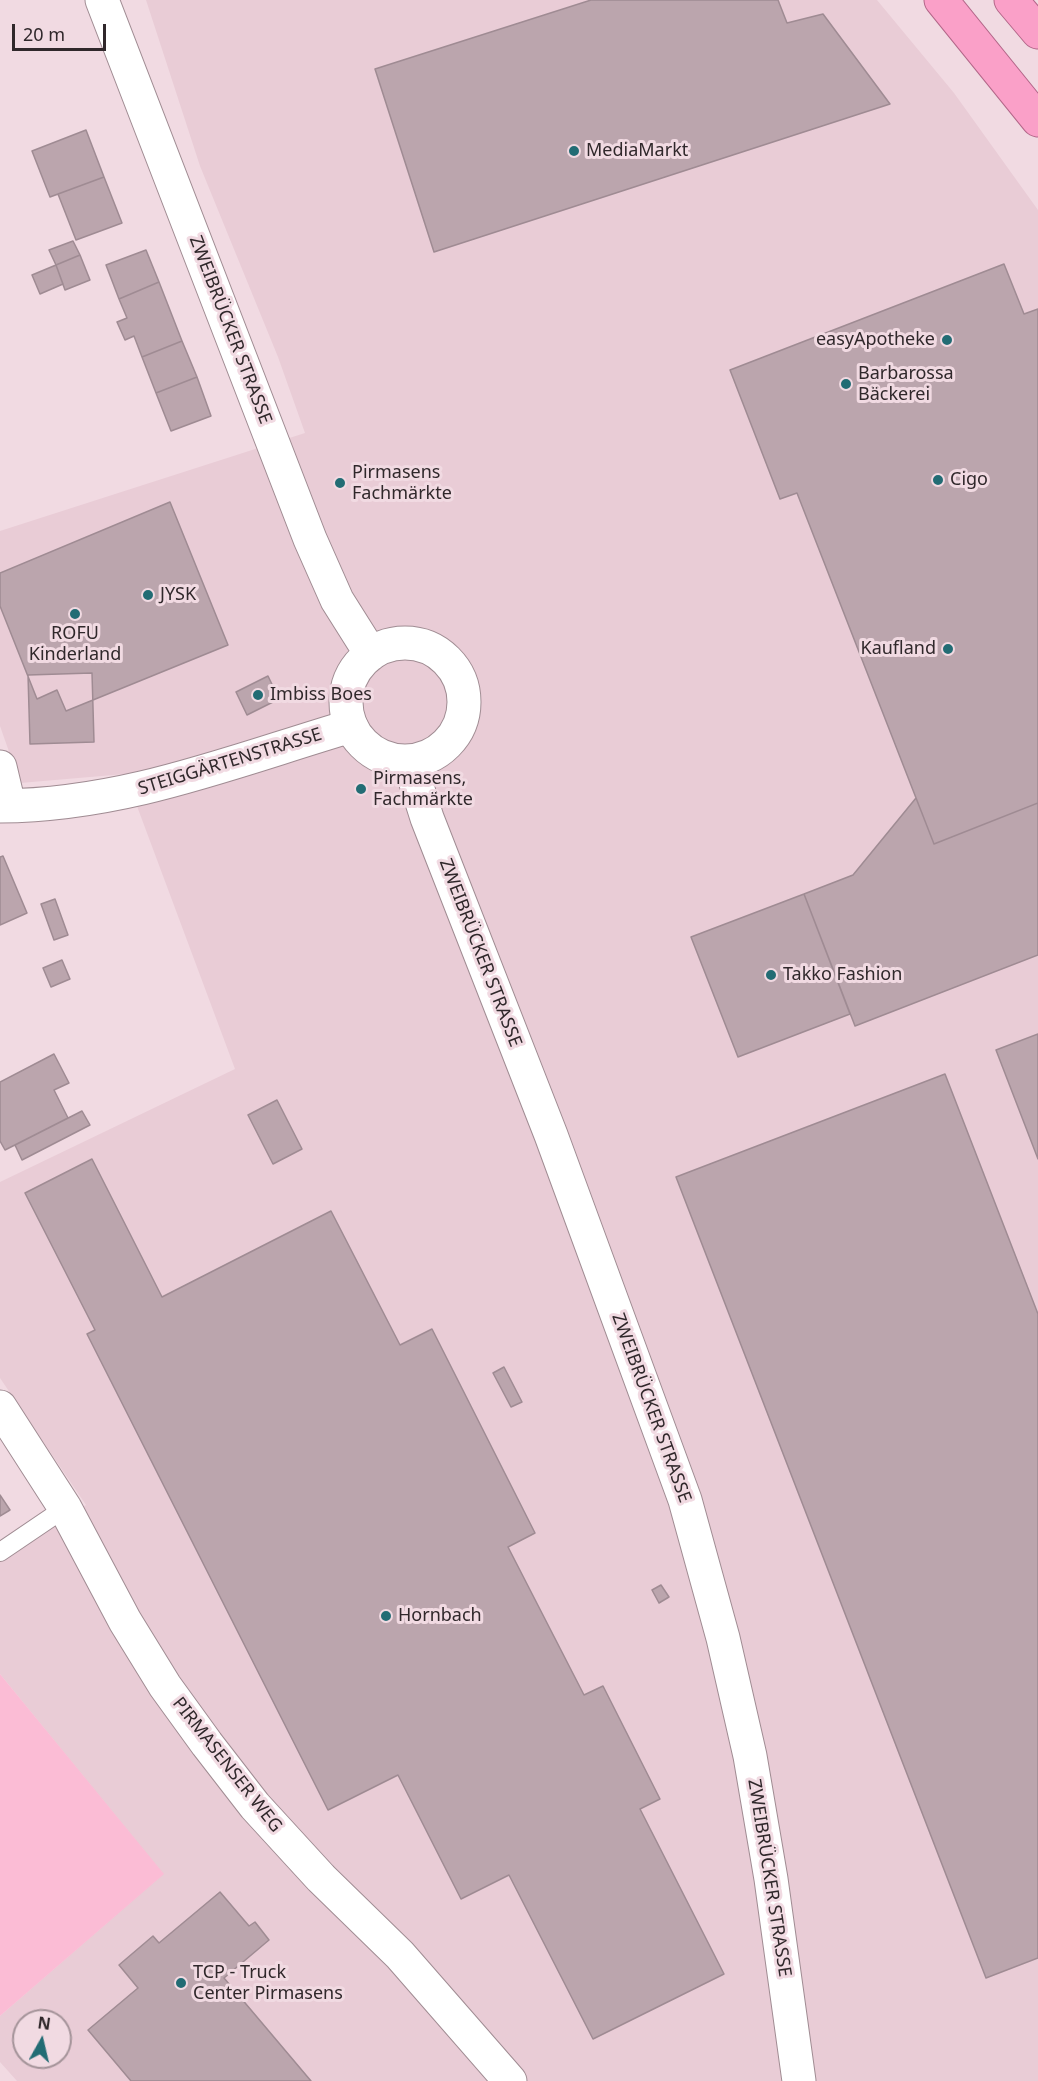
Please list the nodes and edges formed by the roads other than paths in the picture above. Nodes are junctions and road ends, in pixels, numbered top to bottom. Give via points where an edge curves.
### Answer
1 (102, 0) edge
2 (941, 0) edge
3 (1011, 0) edge
4 (1027, 0) edge
5 (1038, 17) edge
6 (1038, 32) edge
7 (1038, 120) edge
8 (371, 654) junction
9 (351, 726) junction
10 (409, 761) junction
11 (0, 766) edge
12 (4, 806) edge
13 (0, 1407) edge
14 (65, 1508) junction
15 (0, 1552) edge
16 (510, 2081) edge
17 (799, 2081) edge

1 - 8 street, ZWEIBRÜCKER STRASSE via 310,539 338,600
2 - 7 highway
3 - 6 highway
4 - 5 highway
8 - 9 street via 359,665 349,687 347,711
8 - 10 street via 408,643 427,647 440,652 462,686 461,721 453,736 426,757
9 - 10 street via 375,752
9 - 12 street, STEIGGÄRTENSTRASSE via 143,790
10 - 17 street, ZWEIBRÜCKER STRASSE via 415,786 551,1136 685,1500 750,1756
11 - 12 street
13 - 14 street, PIRMASENSER WEG
14 - 15 lane
14 - 16 street, PIRMASENSER WEG via 165,1686 242,1789 321,1878 400,1955

